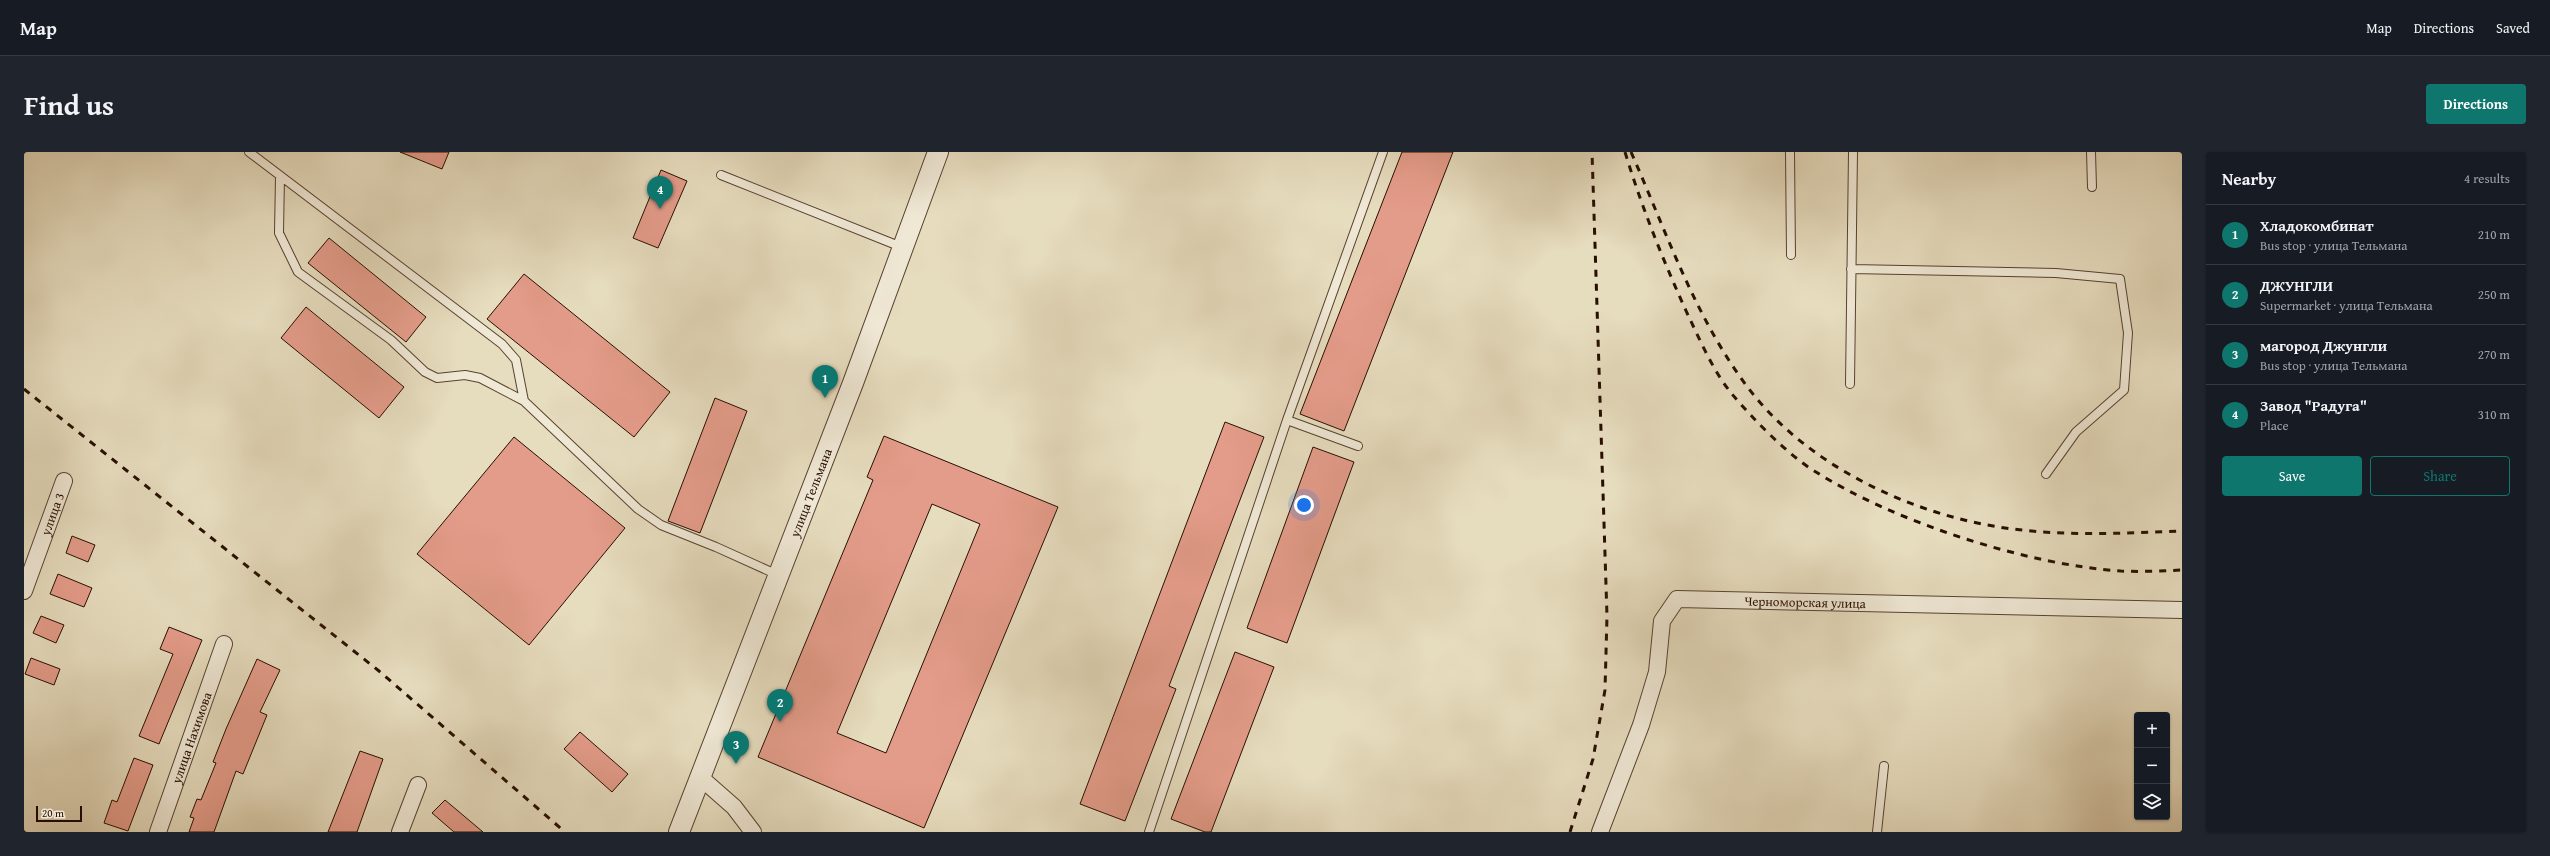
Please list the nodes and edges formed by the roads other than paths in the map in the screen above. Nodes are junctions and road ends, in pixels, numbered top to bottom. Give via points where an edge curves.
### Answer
1 (249, 152) edge
2 (938, 152) edge
3 (1383, 152) edge
4 (1790, 152) edge
5 (1853, 152) edge
6 (2091, 152) edge
7 (721, 174) dead end
8 (280, 176) junction
9 (2092, 187) dead end
10 (904, 248) junction
11 (1791, 255) dead end
12 (1851, 269) junction
13 (1850, 384) dead end
14 (524, 401) junction
15 (1287, 420) junction
16 (1358, 446) dead end
17 (2046, 474) dead end
18 (64, 481) dead end
19 (779, 576) junction
20 (24, 591) edge
21 (2182, 610) edge
22 (224, 644) dead end
23 (1884, 766) dead end
24 (701, 778) junction
25 (418, 785) dead end
26 (158, 832) edge
27 (400, 832) edge
28 (679, 832) edge
29 (752, 832) edge
30 (1149, 832) edge
31 (1600, 832) edge
32 (1877, 832) edge

1 - 8 lane
2 - 10 street, улица Тельмана
3 - 15 lane
4 - 11 lane
5 - 12 lane
6 - 9 lane
7 - 10 lane
8 - 14 lane via 502,344 516,360
8 - 14 lane via 279,233 298,272 391,340 425,372 437,378 465,375 480,378
10 - 19 street, улица Тельмана
12 - 13 lane
12 - 17 lane via 2056,273 2120,279 2128,333 2124,390 2076,432
14 - 19 lane via 638,509 661,525
15 - 16 lane
15 - 30 lane
18 - 20 street, улица 3
19 - 24 street, улица Тельмана
21 - 31 street, Черноморская улица via 1677,599 1662,621 1657,672 1641,725
22 - 26 street, улица Нахимова
23 - 32 lane
24 - 28 street, улица Тельмана
24 - 29 street via 734,807
25 - 27 street

